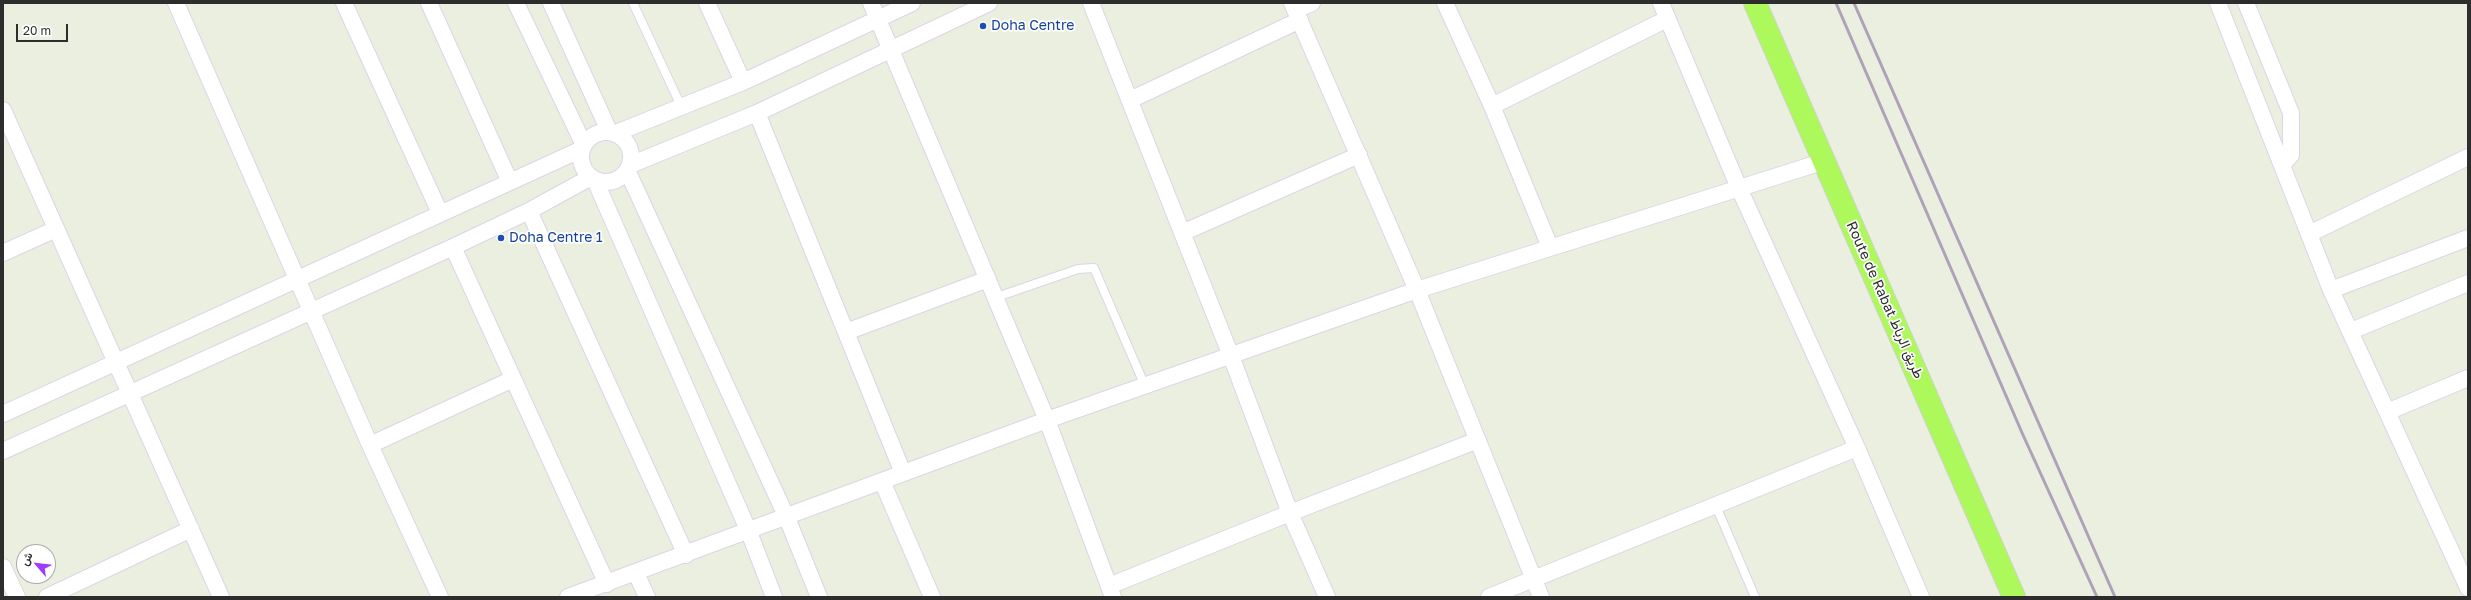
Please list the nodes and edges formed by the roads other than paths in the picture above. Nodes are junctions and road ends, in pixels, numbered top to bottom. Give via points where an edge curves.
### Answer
1 (176, 3) edge
2 (344, 3) edge
3 (429, 3) edge
4 (516, 3) edge
5 (551, 3) edge
6 (633, 3) edge
7 (707, 3) edge
8 (871, 3) edge
9 (912, 3) edge
10 (989, 3) edge
11 (1091, 3) edge
12 (1312, 3) edge
13 (1445, 3) edge
14 (1661, 3) edge
15 (1755, 3) edge
16 (2218, 3) edge
17 (2246, 3) edge
18 (1296, 11) edge
19 (1667, 19) junction
20 (878, 20) junction
21 (892, 49) junction
22 (742, 82) junction
23 (1130, 100) junction
24 (682, 106) junction
25 (1492, 106) junction
26 (3, 110) edge
27 (757, 113) junction
28 (613, 132) junction
29 (583, 147) junction
30 (1359, 155) junction
31 (2468, 157) edge
32 (1825, 161) junction
33 (2282, 164) junction
34 (629, 168) junction
35 (593, 178) junction
36 (510, 182) junction
37 (1739, 188) junction
38 (529, 211) junction
39 (440, 213) junction
40 (56, 229) junction
41 (1182, 233) junction
42 (2309, 234) junction
43 (2468, 238) edge
44 (453, 247) junction
45 (1550, 247) junction
46 (3, 253) edge
47 (988, 279) junction
48 (298, 280) junction
49 (2468, 283) edge
50 (1417, 290) junction
51 (2331, 290) junction
52 (994, 298) junction
53 (312, 312) junction
54 (2351, 331) junction
55 (846, 332) junction
56 (1231, 356) junction
57 (117, 362) junction
58 (513, 378) junction
59 (2468, 378) edge
60 (1146, 386) junction
61 (132, 394) junction
62 (2387, 412) junction
63 (3, 414) edge
64 (1047, 420) junction
65 (1478, 440) junction
66 (370, 446) junction
67 (1857, 448) junction
68 (3, 451) edge
69 (903, 473) junction
70 (882, 481) junction
71 (1716, 506) junction
72 (1290, 513) junction
73 (787, 518) junction
74 (191, 529) junction
75 (749, 532) junction
76 (686, 555) junction
77 (3, 567) edge
78 (636, 573) junction
79 (1534, 579) junction
80 (608, 584) junction
81 (2468, 588) edge
82 (1111, 592) edge
83 (17, 597) edge
84 (47, 597) edge
85 (221, 597) edge
86 (440, 597) edge
87 (568, 597) edge
88 (647, 597) edge
89 (774, 597) edge
90 (819, 597) edge
91 (932, 597) edge
92 (1327, 597) edge
93 (1489, 597) edge
94 (1541, 597) edge
95 (1755, 597) edge
96 (1920, 597) edge
97 (2014, 597) edge

1 - 48 street
2 - 39 street
3 - 36 street
4 - 29 street
5 - 28 street
6 - 24 lane
7 - 22 street
8 - 20 street
9 - 20 street
10 - 21 street
11 - 23 street
12 - 18 street
13 - 25 street
14 - 19 street
15 - 32 main road, Route de Rabat طريق الرباط
16 - 33 street
17 - 33 street via 2291,113 2291,155
18 - 23 street
18 - 30 street
19 - 25 street
19 - 37 street
20 - 21 street
20 - 22 street
21 - 27 street
21 - 47 street
22 - 24 street
23 - 41 street
24 - 28 street
25 - 45 street
26 - 40 street
27 - 34 street
27 - 55 street
28 - 29 street via 594,134
28 - 34 street via 629,146
29 - 35 street via 581,160 584,170
29 - 36 street
30 - 41 street
30 - 50 street
31 - 42 street
32 - 37 street
32 - 97 main road, Route de Rabat طريق الرباط
33 - 42 street
34 - 35 street via 619,179 607,182
34 - 73 street
35 - 38 street
35 - 75 street
36 - 39 street
37 - 45 street
37 - 67 street
38 - 44 street
38 - 76 street
39 - 48 street
40 - 46 street
40 - 57 street
41 - 56 street
42 - 51 street
43 - 51 street
44 - 53 street
44 - 58 street
45 - 50 street
47 - 52 street
47 - 55 street
48 - 53 street
48 - 57 street
49 - 54 street
50 - 56 street
50 - 65 street
51 - 54 street
52 - 60 lane via 1078,269 1094,268
52 - 64 street
53 - 61 street
53 - 66 street
54 - 62 street
55 - 69 street
56 - 60 street
56 - 72 street
57 - 61 street
57 - 63 street
58 - 66 street
58 - 80 street
59 - 62 street
60 - 64 street
61 - 68 street
61 - 74 street
62 - 81 street
64 - 69 street
64 - 82 street
65 - 72 street
65 - 79 street
66 - 86 street
67 - 71 street
67 - 96 street
69 - 70 street
70 - 73 street
70 - 91 street
71 - 79 street
71 - 95 lane
72 - 82 street
72 - 92 street
73 - 75 street
73 - 90 street
74 - 84 street
74 - 85 street
75 - 76 street
75 - 89 street
76 - 78 street
77 - 83 street
78 - 80 street
78 - 88 street
79 - 93 street
79 - 94 street
80 - 87 street

